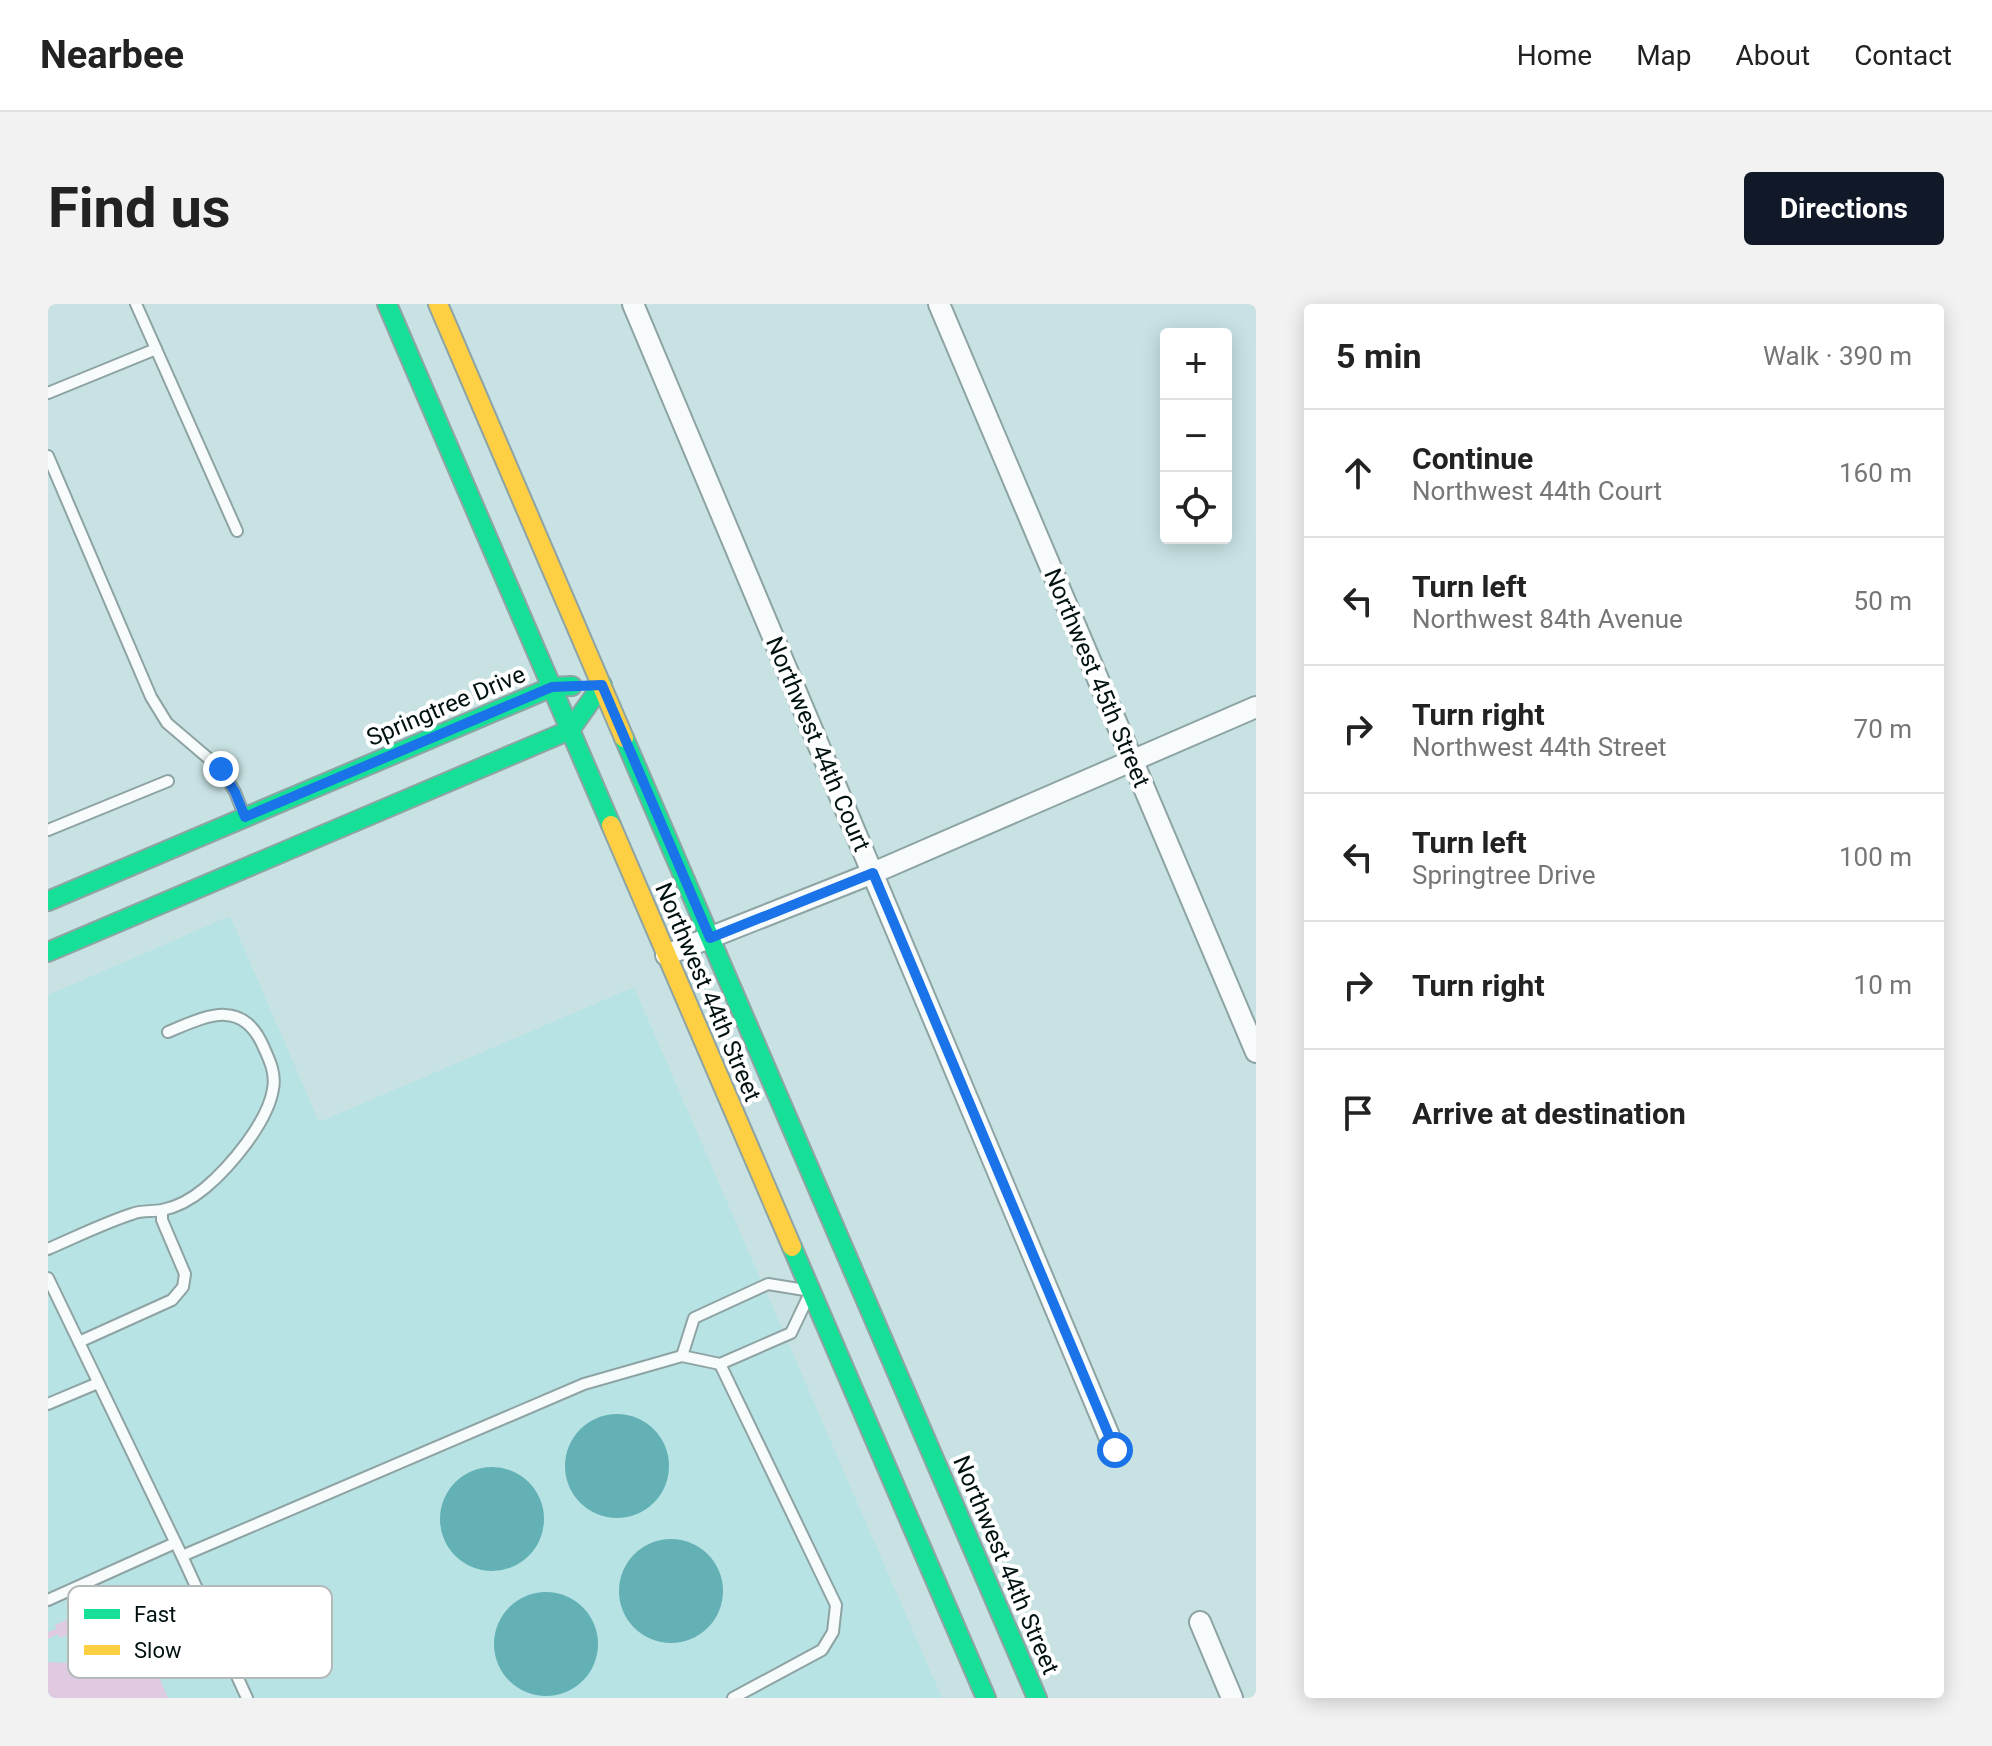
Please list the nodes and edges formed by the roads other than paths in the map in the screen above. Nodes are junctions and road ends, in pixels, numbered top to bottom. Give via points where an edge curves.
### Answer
1 (136, 304) edge
2 (387, 304) edge
3 (438, 304) edge
4 (633, 304) edge
5 (939, 304) edge
6 (156, 349) junction
7 (48, 393) edge
8 (48, 456) edge
9 (237, 531) dead end
10 (602, 685) junction
11 (552, 687) junction
12 (1256, 707) edge
13 (570, 730) junction
14 (1131, 761) junction
15 (168, 781) dead end
16 (245, 817) junction
17 (48, 830) edge
18 (873, 873) junction
19 (48, 901) edge
20 (710, 938) junction
21 (48, 952) edge
22 (666, 955) junction
23 (168, 1032) dead end
24 (1256, 1052) edge
25 (162, 1210) junction
26 (48, 1249) edge
27 (48, 1278) edge
28 (833, 1282) junction
29 (79, 1342) junction
30 (682, 1356) junction
31 (720, 1364) junction
32 (98, 1383) junction
33 (48, 1404) edge
34 (1115, 1450) dead end
35 (175, 1543) junction
36 (182, 1556) junction
37 (79, 1586) edge
38 (196, 1586) edge
39 (68, 1591) edge
40 (48, 1600) edge
41 (1200, 1622) dead end
42 (238, 1678) edge
43 (247, 1698) edge
44 (733, 1698) edge
45 (986, 1698) edge
46 (1037, 1698) edge
47 (1232, 1698) edge

1 - 6 lane
2 - 11 street, Northwest 44th Street
3 - 10 street, Northwest 44th Street
4 - 18 street, Northwest 44th Court
5 - 14 street, Northwest 45th Street
6 - 7 lane
6 - 9 lane
8 - 16 lane via 151,697 167,723 221,769
10 - 11 street, Springtree Drive
10 - 13 street
10 - 20 street, Northwest 44th Street
11 - 13 street, Northwest 44th Street
11 - 16 street, Springtree Drive
12 - 14 street
13 - 21 street
13 - 22 street, Northwest 44th Street
14 - 18 street
14 - 24 street, Northwest 45th Street
15 - 17 lane
16 - 19 street, Springtree Drive
18 - 20 street
18 - 34 street, Northwest 44th Court
20 - 22 street
20 - 28 street, Northwest 44th Street
22 - 28 street, Northwest 44th Street
23 - 25 lane via 208,1016 233,1016 257,1032 274,1075 262,1118 233,1160 189,1200
25 - 26 lane via 130,1214
25 - 29 lane via 185,1274 183,1287 172,1300
27 - 29 lane
28 - 30 lane via 768,1284 694,1318
28 - 31 lane via 791,1333
28 - 45 street, Northwest 44th Street
28 - 46 street, Northwest 44th Street
29 - 32 lane
30 - 31 lane
30 - 36 lane via 584,1384
31 - 44 lane via 836,1605 833,1632 822,1650
32 - 33 lane
32 - 35 lane
35 - 36 lane
35 - 37 lane
36 - 38 lane
39 - 40 lane
41 - 47 street
42 - 43 lane

